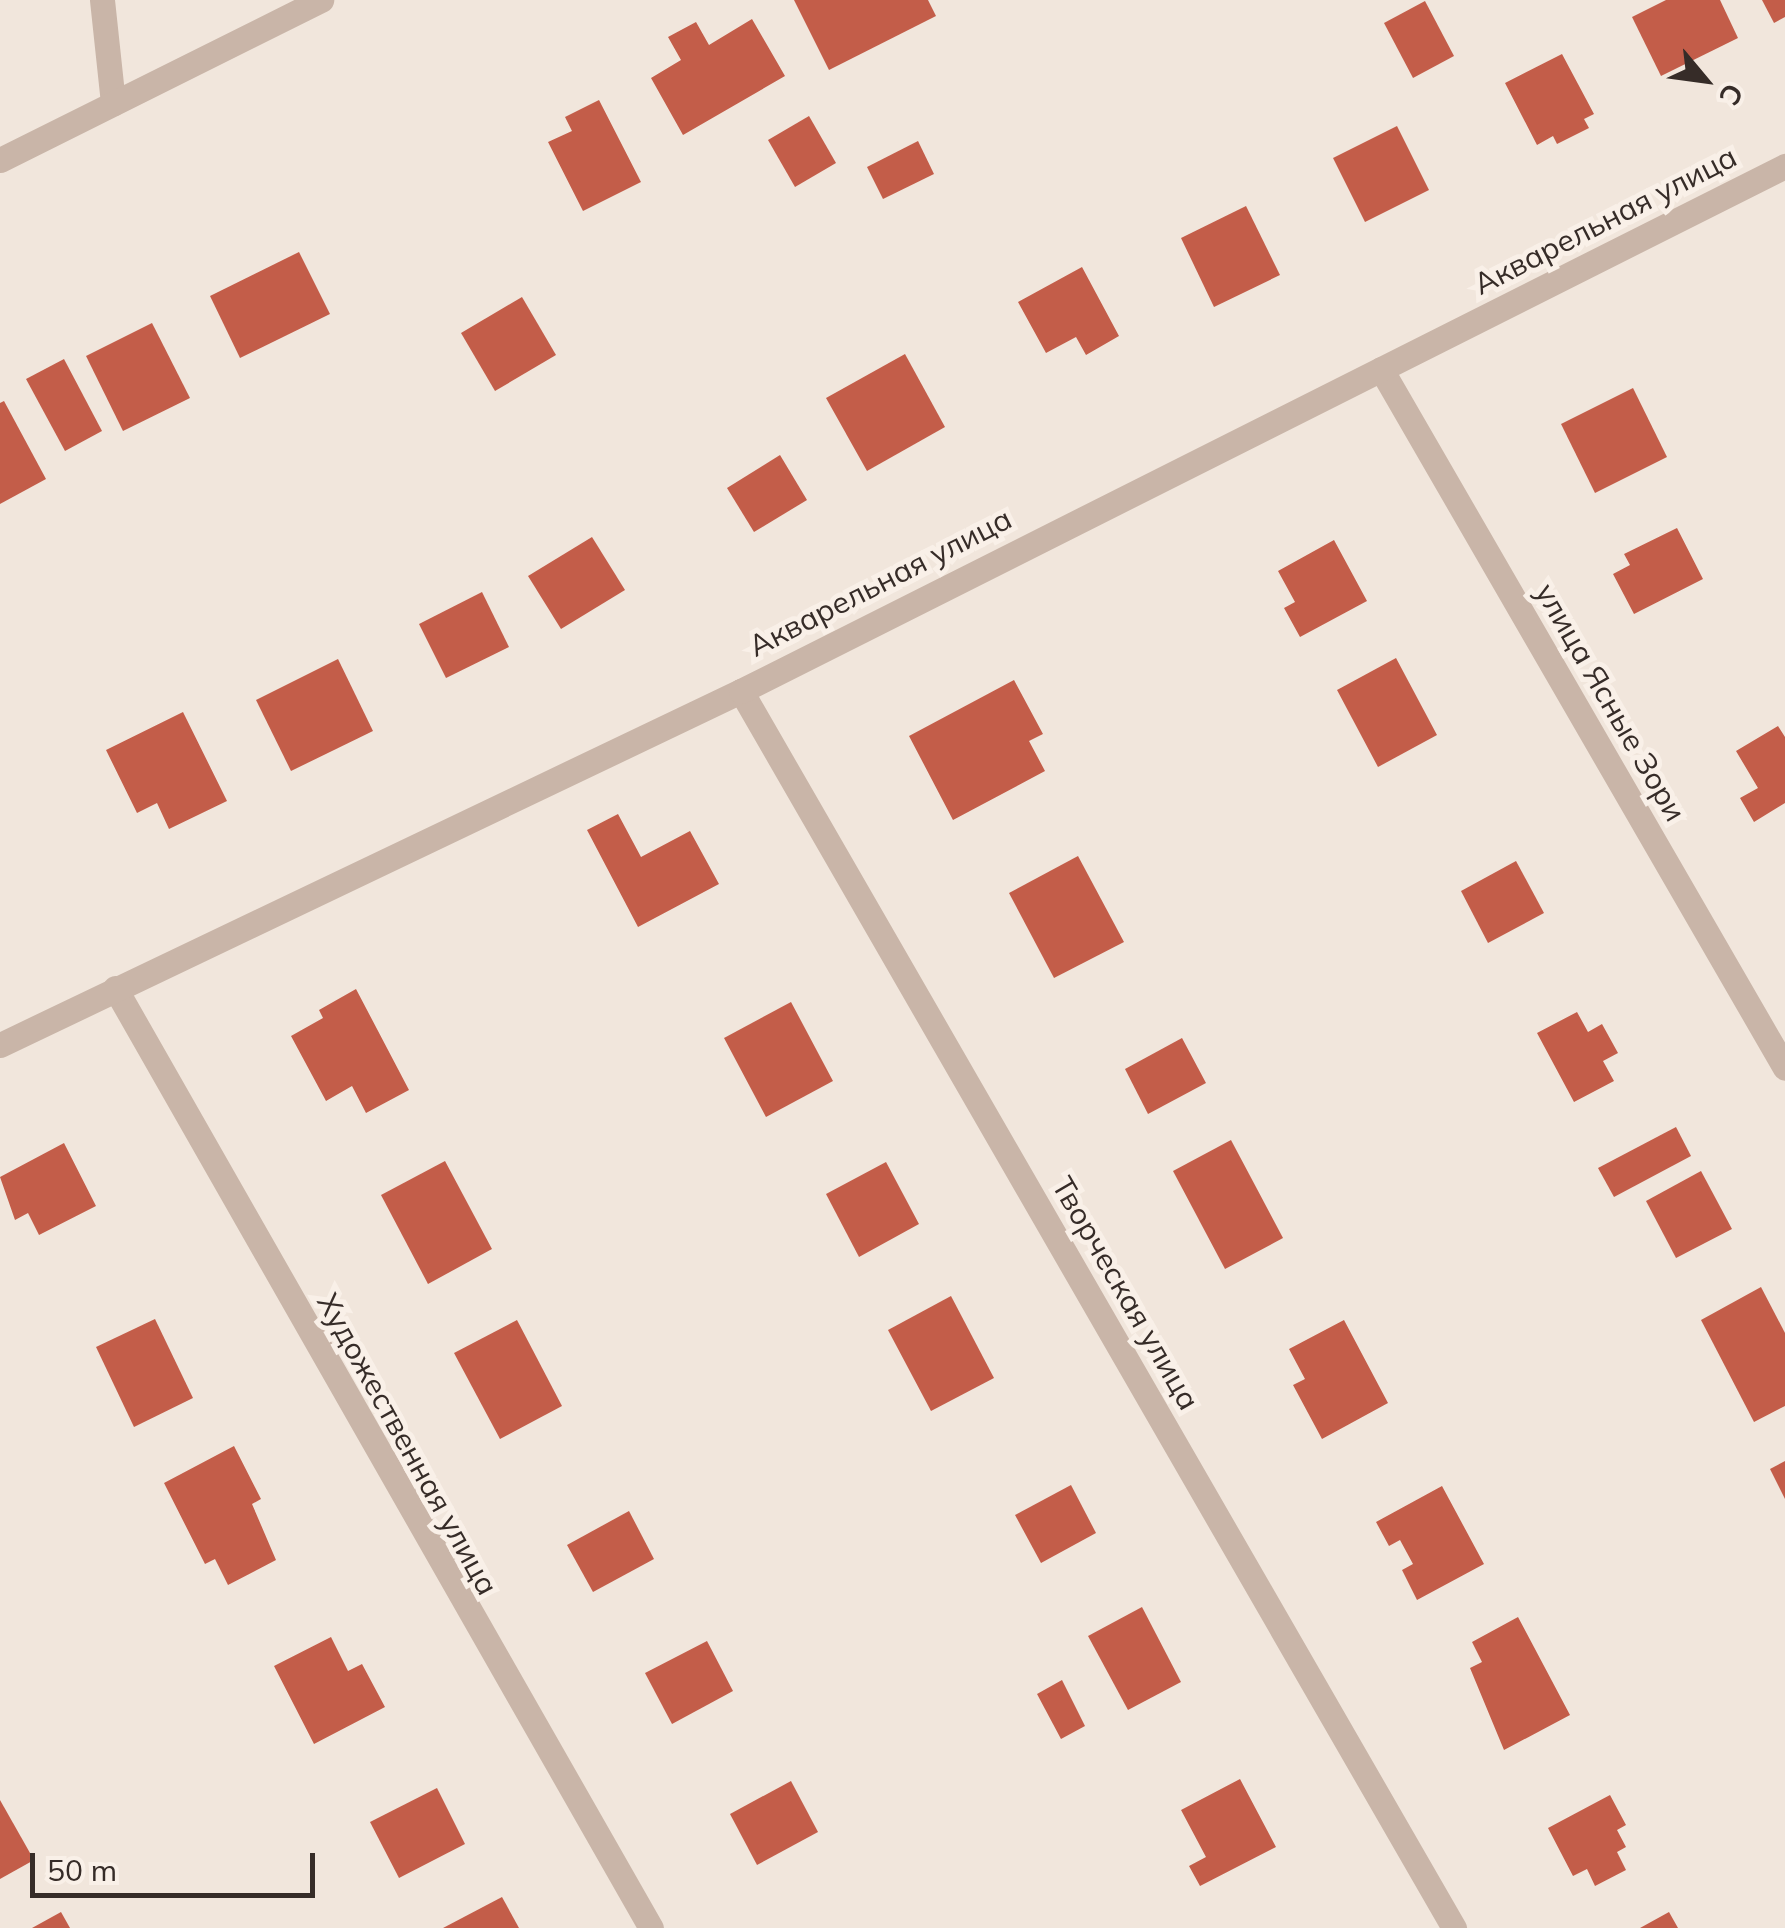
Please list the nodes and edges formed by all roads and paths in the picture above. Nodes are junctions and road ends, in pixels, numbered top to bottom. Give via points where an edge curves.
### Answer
1 (102, 0) edge
2 (321, 0) edge
3 (113, 104) junction
4 (0, 160) edge
5 (1785, 166) edge
6 (1380, 369) junction
7 (740, 691) junction
8 (115, 988) junction
9 (0, 1045) edge
10 (1785, 1068) edge
11 (651, 1928) edge
12 (1454, 1928) edge

1 - 3 street
2 - 3 street
3 - 4 street
5 - 6 street, Акварельная улица
6 - 7 street, Акварельная улица
6 - 10 street, улица Ясные Зори
7 - 8 street, Акварельная улица
7 - 12 street, Творческая улица
8 - 9 street, Акварельная улица
8 - 11 street, Художественная улица

